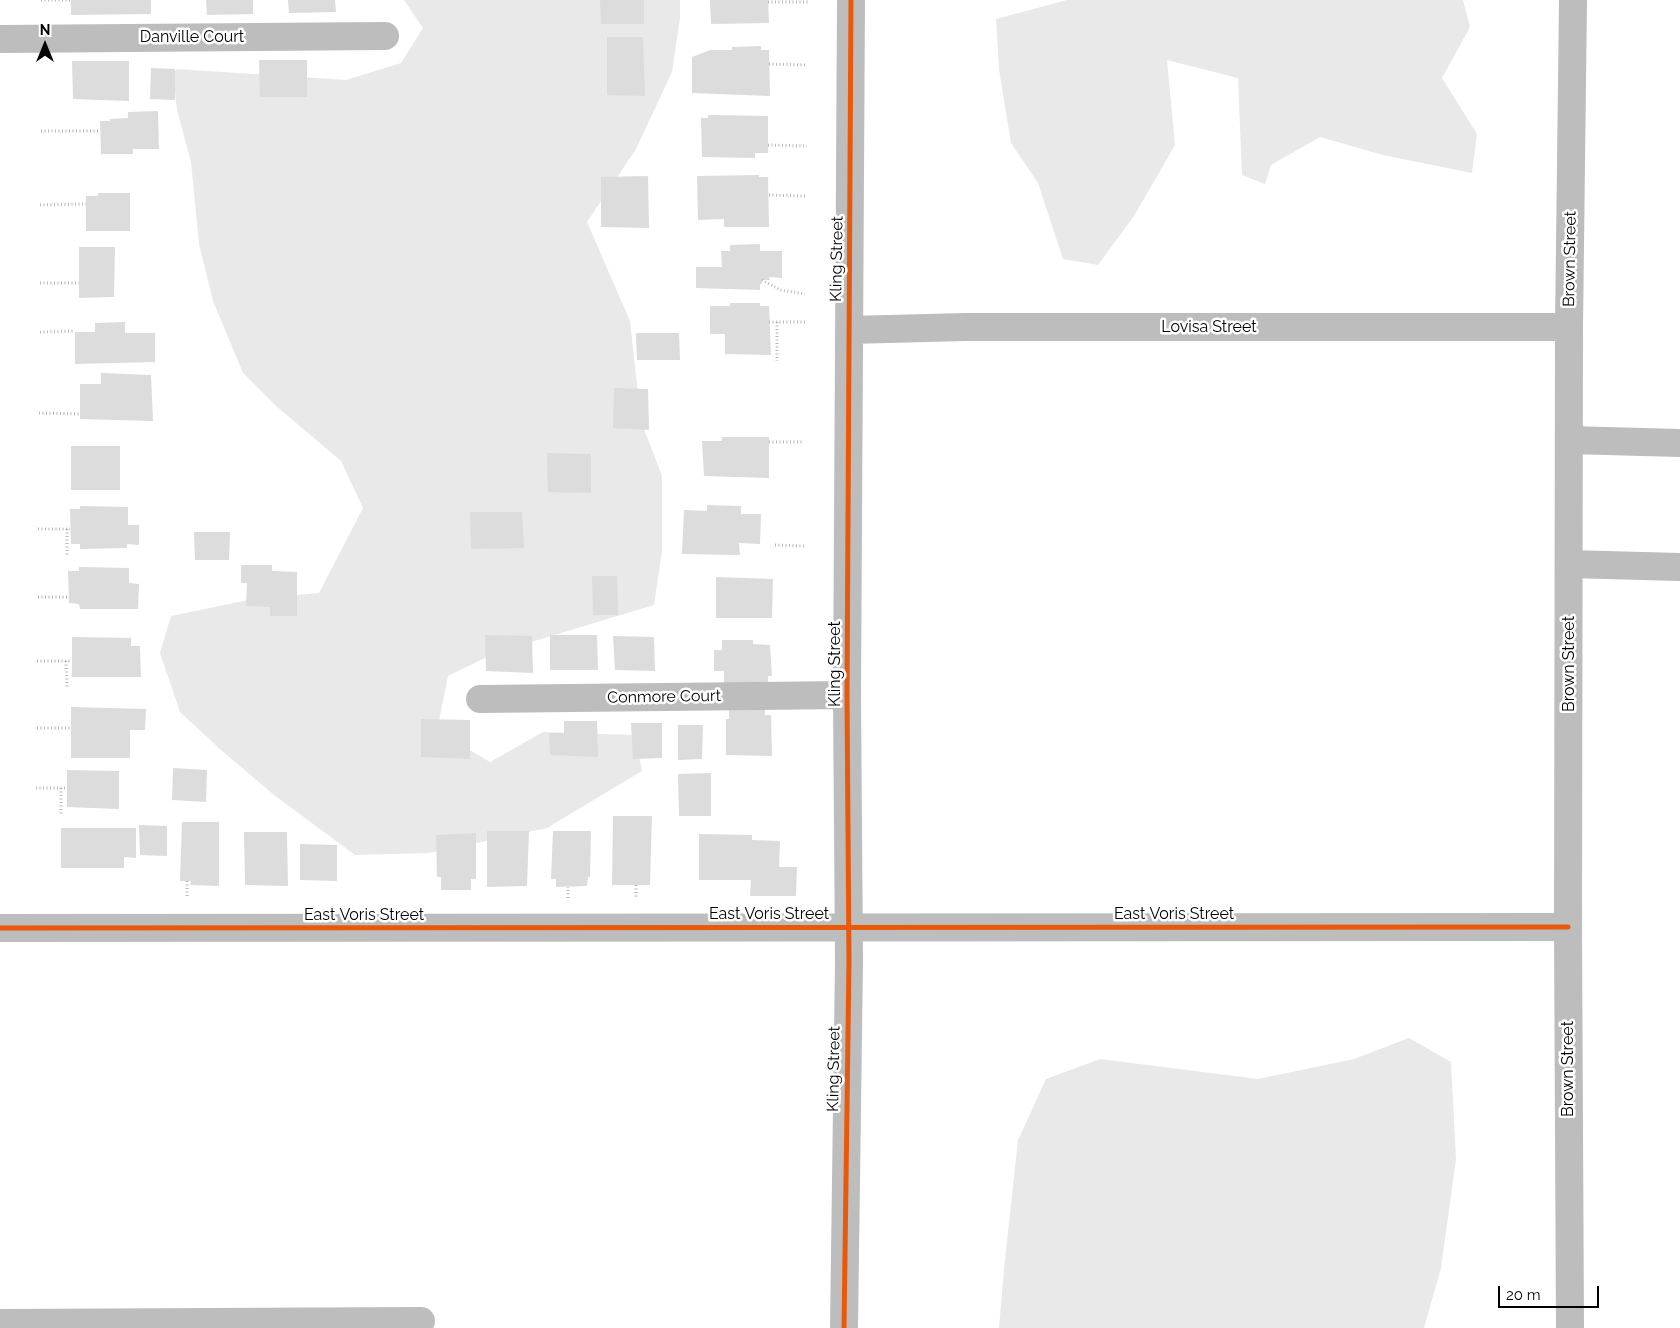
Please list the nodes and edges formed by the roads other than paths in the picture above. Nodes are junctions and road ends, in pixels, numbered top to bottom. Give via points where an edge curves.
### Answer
1 (851, 0) edge
2 (1573, 0) edge
3 (384, 36) dead end
4 (0, 39) edge
5 (1570, 327) junction
6 (849, 330) junction
7 (1569, 440) junction
8 (1680, 443) edge
9 (1569, 564) junction
10 (1680, 567) edge
11 (847, 695) junction
12 (480, 699) dead end
13 (848, 927) junction
14 (1568, 927) junction
15 (0, 928) edge
16 (421, 1321) dead end
17 (0, 1323) edge
18 (844, 1328) edge
19 (1570, 1328) edge

1 - 6 street, Kling Street
2 - 5 street, Brown Street
3 - 4 street, Danville Court
5 - 6 street, Lovisa Street via 966,327
5 - 7 street, Brown Street
6 - 11 street, Kling Street
7 - 8 street
7 - 9 street, Brown Street
9 - 10 street
9 - 14 street, Brown Street
11 - 12 street, Conmore Court
11 - 13 street, Kling Street
13 - 14 street, East Voris Street
13 - 15 street, East Voris Street
13 - 18 street, Kling Street
14 - 19 street, Brown Street
16 - 17 street

